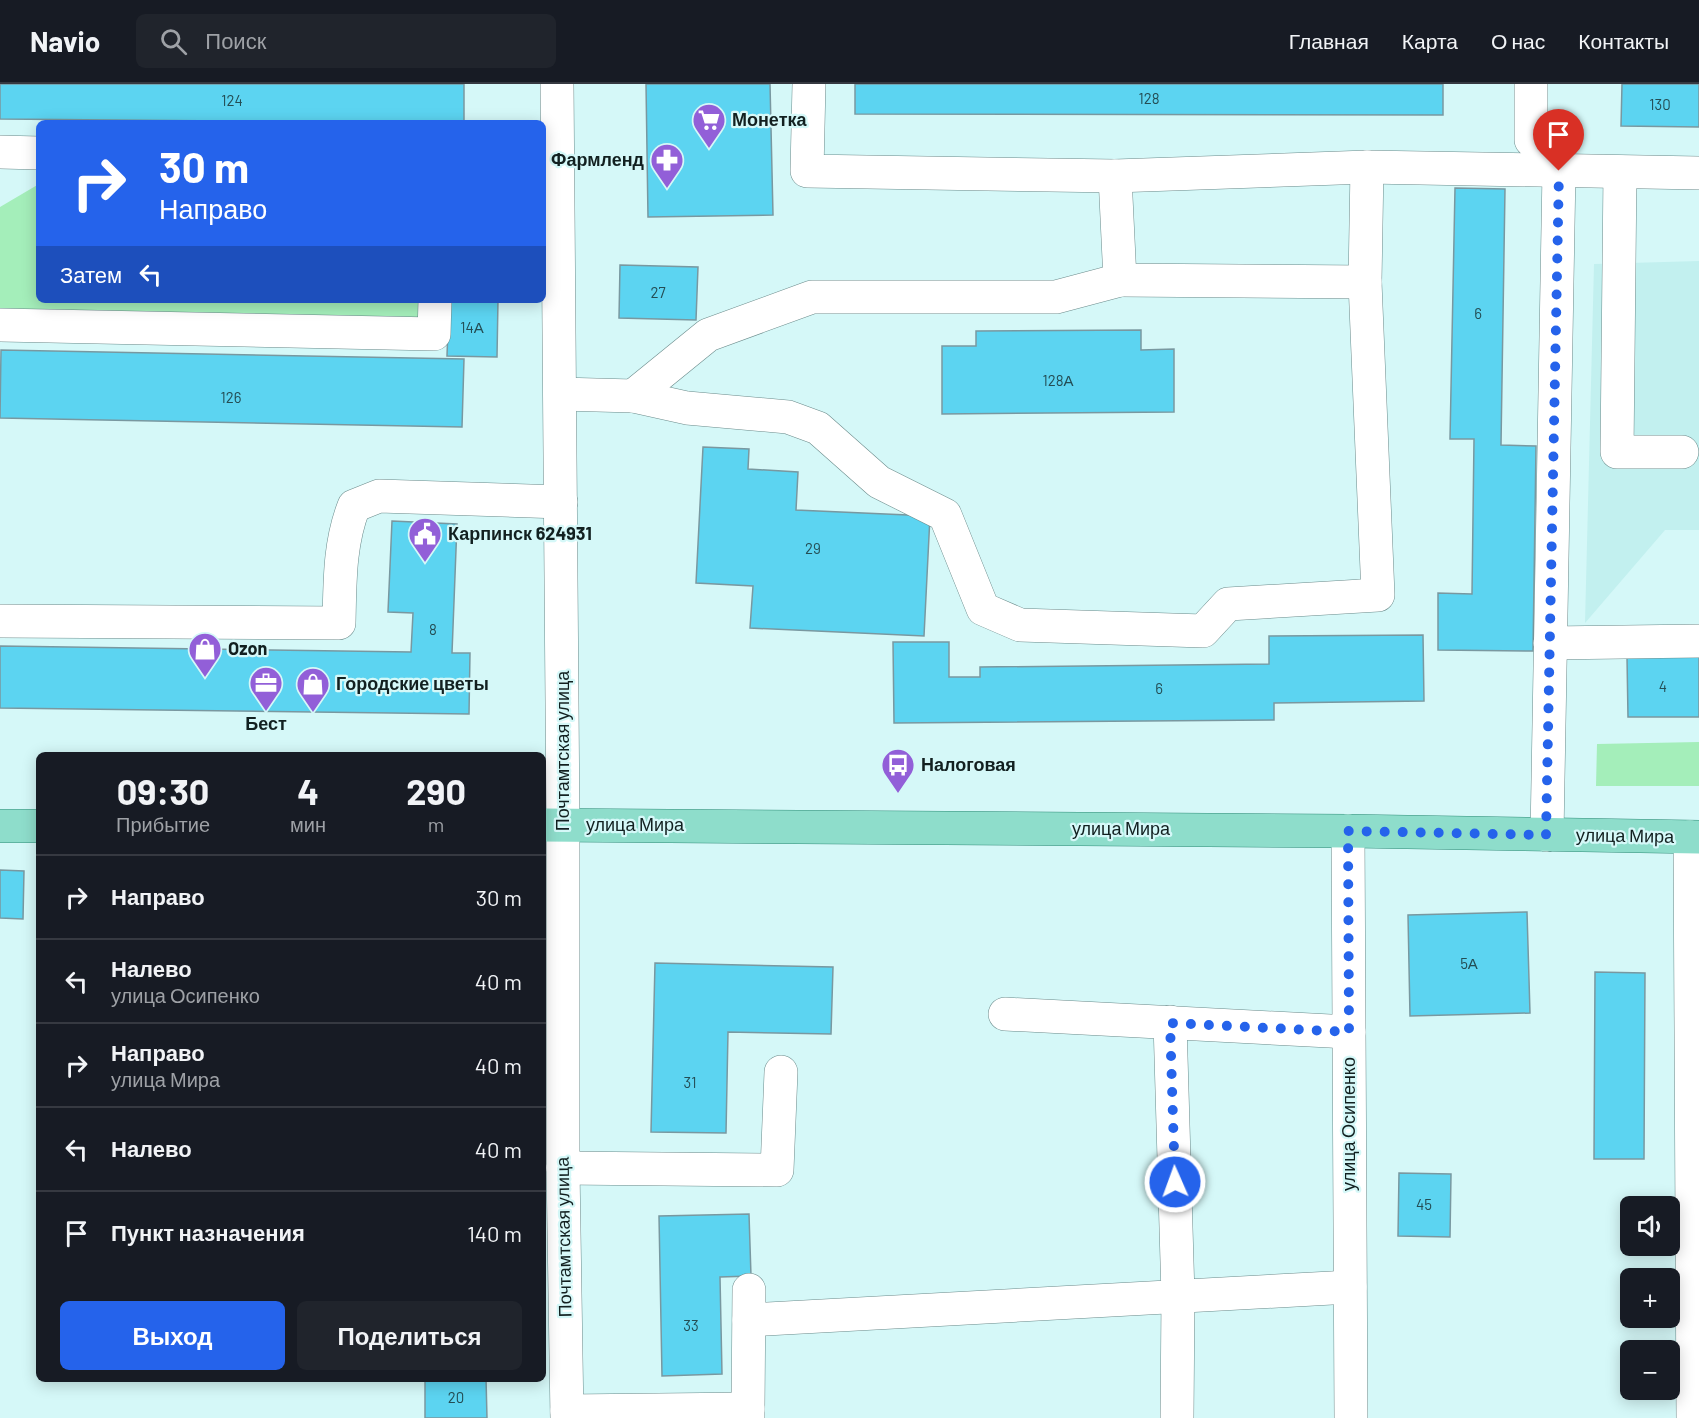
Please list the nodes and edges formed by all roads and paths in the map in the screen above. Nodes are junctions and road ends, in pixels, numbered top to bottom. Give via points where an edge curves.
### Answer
1 (557, 84) edge
2 (809, 84) edge
3 (1531, 84) edge
4 (0, 152) edge
5 (36, 153) edge
6 (1367, 167) junction
7 (1559, 171) junction
8 (550, 172) edge
9 (1620, 172) junction
10 (1699, 173) edge
11 (1115, 176) junction
12 (1120, 280) junction
13 (1365, 282) junction
14 (435, 303) edge
15 (0, 325) edge
16 (560, 394) junction
17 (633, 396) junction
18 (1682, 452) dead end
19 (561, 502) junction
20 (0, 621) edge
21 (1699, 641) edge
22 (1550, 644) junction
23 (553, 825) edge
24 (0, 826) edge
25 (36, 826) edge
26 (1348, 831) junction
27 (1546, 835) junction
28 (1695, 837) edge
29 (1005, 1014) dead end
30 (1170, 1023) junction
31 (1349, 1032) junction
32 (781, 1072) dead end
33 (563, 1168) junction
34 (1350, 1287) junction
35 (1178, 1296) junction
36 (748, 1414) edge
37 (567, 1415) edge
38 (1177, 1418) edge
39 (1351, 1418) edge
40 (1693, 1418) edge

1 - 8 street, Почтамтская улица
2 - 11 street via 807,171
3 - 7 street via 1531,140
4 - 5 street
6 - 7 street
6 - 11 street
6 - 13 street
7 - 9 street
7 - 22 street
8 - 16 street, Почтамтская улица
9 - 10 street
9 - 18 street via 1617,452
11 - 12 street
12 - 13 street
12 - 17 street via 1056,297 812,297 708,335
13 - 17 street via 1378,595 1227,604 1203,631 1020,625 983,609 945,514 879,482 818,428 788,417 687,408
14 - 15 street via 434,334
16 - 17 street
16 - 19 street, Почтамтская улица
19 - 20 street via 379,495 354,506 341,556 339,623
19 - 23 street, Почтамтская улица
21 - 22 street
22 - 27 street
23 - 26 main road, улица Мира
23 - 33 street, Почтамтская улица
24 - 25 main road
26 - 27 main road, улица Мира
26 - 31 street, улица Осипенко
27 - 28 main road, улица Мира
28 - 40 street
29 - 30 street
30 - 31 street
30 - 35 street
31 - 34 street, улица Осипенко
32 - 33 street via 777,1170
33 - 37 street, Почтамтская улица
34 - 35 street
34 - 39 street, улица Осипенко
35 - 36 street via 749,1305
35 - 38 street
36 - 37 street

